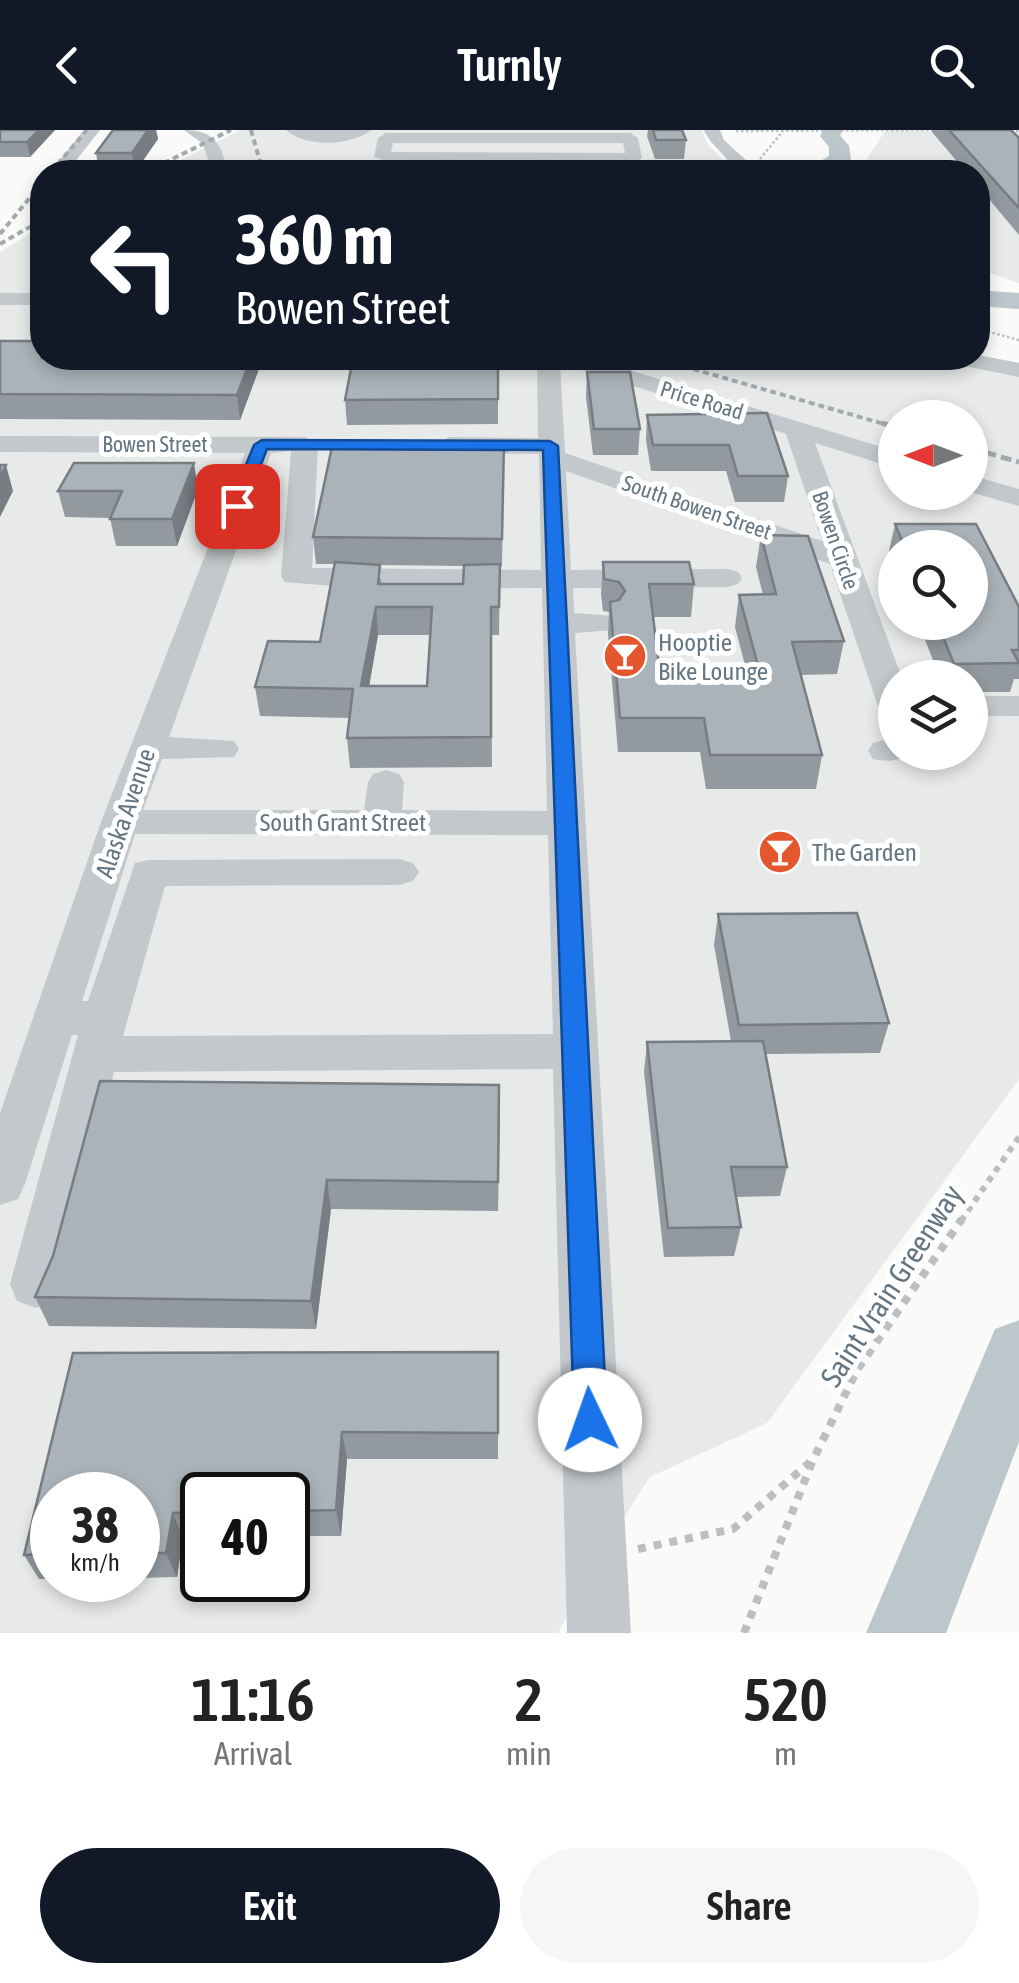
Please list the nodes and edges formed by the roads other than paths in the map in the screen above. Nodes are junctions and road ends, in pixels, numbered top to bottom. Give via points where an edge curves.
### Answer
1 (92, 130) edge
2 (192, 130) edge
3 (294, 130) edge
4 (363, 130) edge
5 (393, 134) edge
6 (630, 134) edge
7 (693, 142) dead end
8 (717, 144) edge
9 (403, 158) joint
10 (68, 160) edge
11 (216, 160) edge
12 (736, 160) edge
13 (0, 299) edge
14 (30, 299) edge
15 (990, 364) edge
16 (548, 370) edge
17 (605, 370) edge
18 (1019, 370) edge
19 (797, 430) junction
20 (0, 444) edge
21 (262, 445) junction
22 (416, 445) edge
23 (551, 451) junction
24 (878, 455) edge
25 (988, 489) edge
26 (1019, 498) edge
27 (842, 558) junction
28 (556, 578) junction
29 (727, 578) dead end
30 (558, 623) junction
31 (603, 623) dead end
32 (879, 660) edge
33 (988, 706) edge
34 (1019, 706) edge
35 (147, 748) junction
36 (221, 749) dead end
37 (386, 782) dead end
38 (120, 822) junction
39 (382, 822) junction
40 (565, 823) junction
41 (399, 872) dead end
42 (55, 1018) junction
43 (100, 1036) junction
44 (574, 1051) junction
45 (0, 1184) edge
46 (36, 1284) edge
47 (599, 1633) edge

1 - 10 street
2 - 11 street via 211,142
3 - 4 street via 332,136
5 - 6 street
5 - 9 street via 382,158
6 - 9 street via 634,158
7 - 8 street
8 - 12 street
13 - 14 street
15 - 18 street
16 - 23 street
17 - 19 street, Price Road
19 - 24 street, Price Road
19 - 27 street, Bowen Circle
20 - 21 street, Bowen Street
21 - 28 street, Bowen Street via 314,445 296,576
21 - 35 street, Alaska Avenue
22 - 23 street
23 - 27 street, South Bowen Street
23 - 28 street
25 - 26 street
27 - 32 street, Bowen Circle
28 - 29 street
28 - 30 street
30 - 31 street
30 - 40 street via 548,768
33 - 34 street
35 - 36 street
35 - 38 street, Alaska Avenue
37 - 39 street
38 - 39 street, South Grant Street
38 - 42 street, Alaska Avenue
39 - 40 street, South Grant Street
40 - 44 street
41 - 43 street via 149,872
42 - 43 street
42 - 45 street, Alaska Avenue
43 - 44 street
43 - 46 street
44 - 47 street

